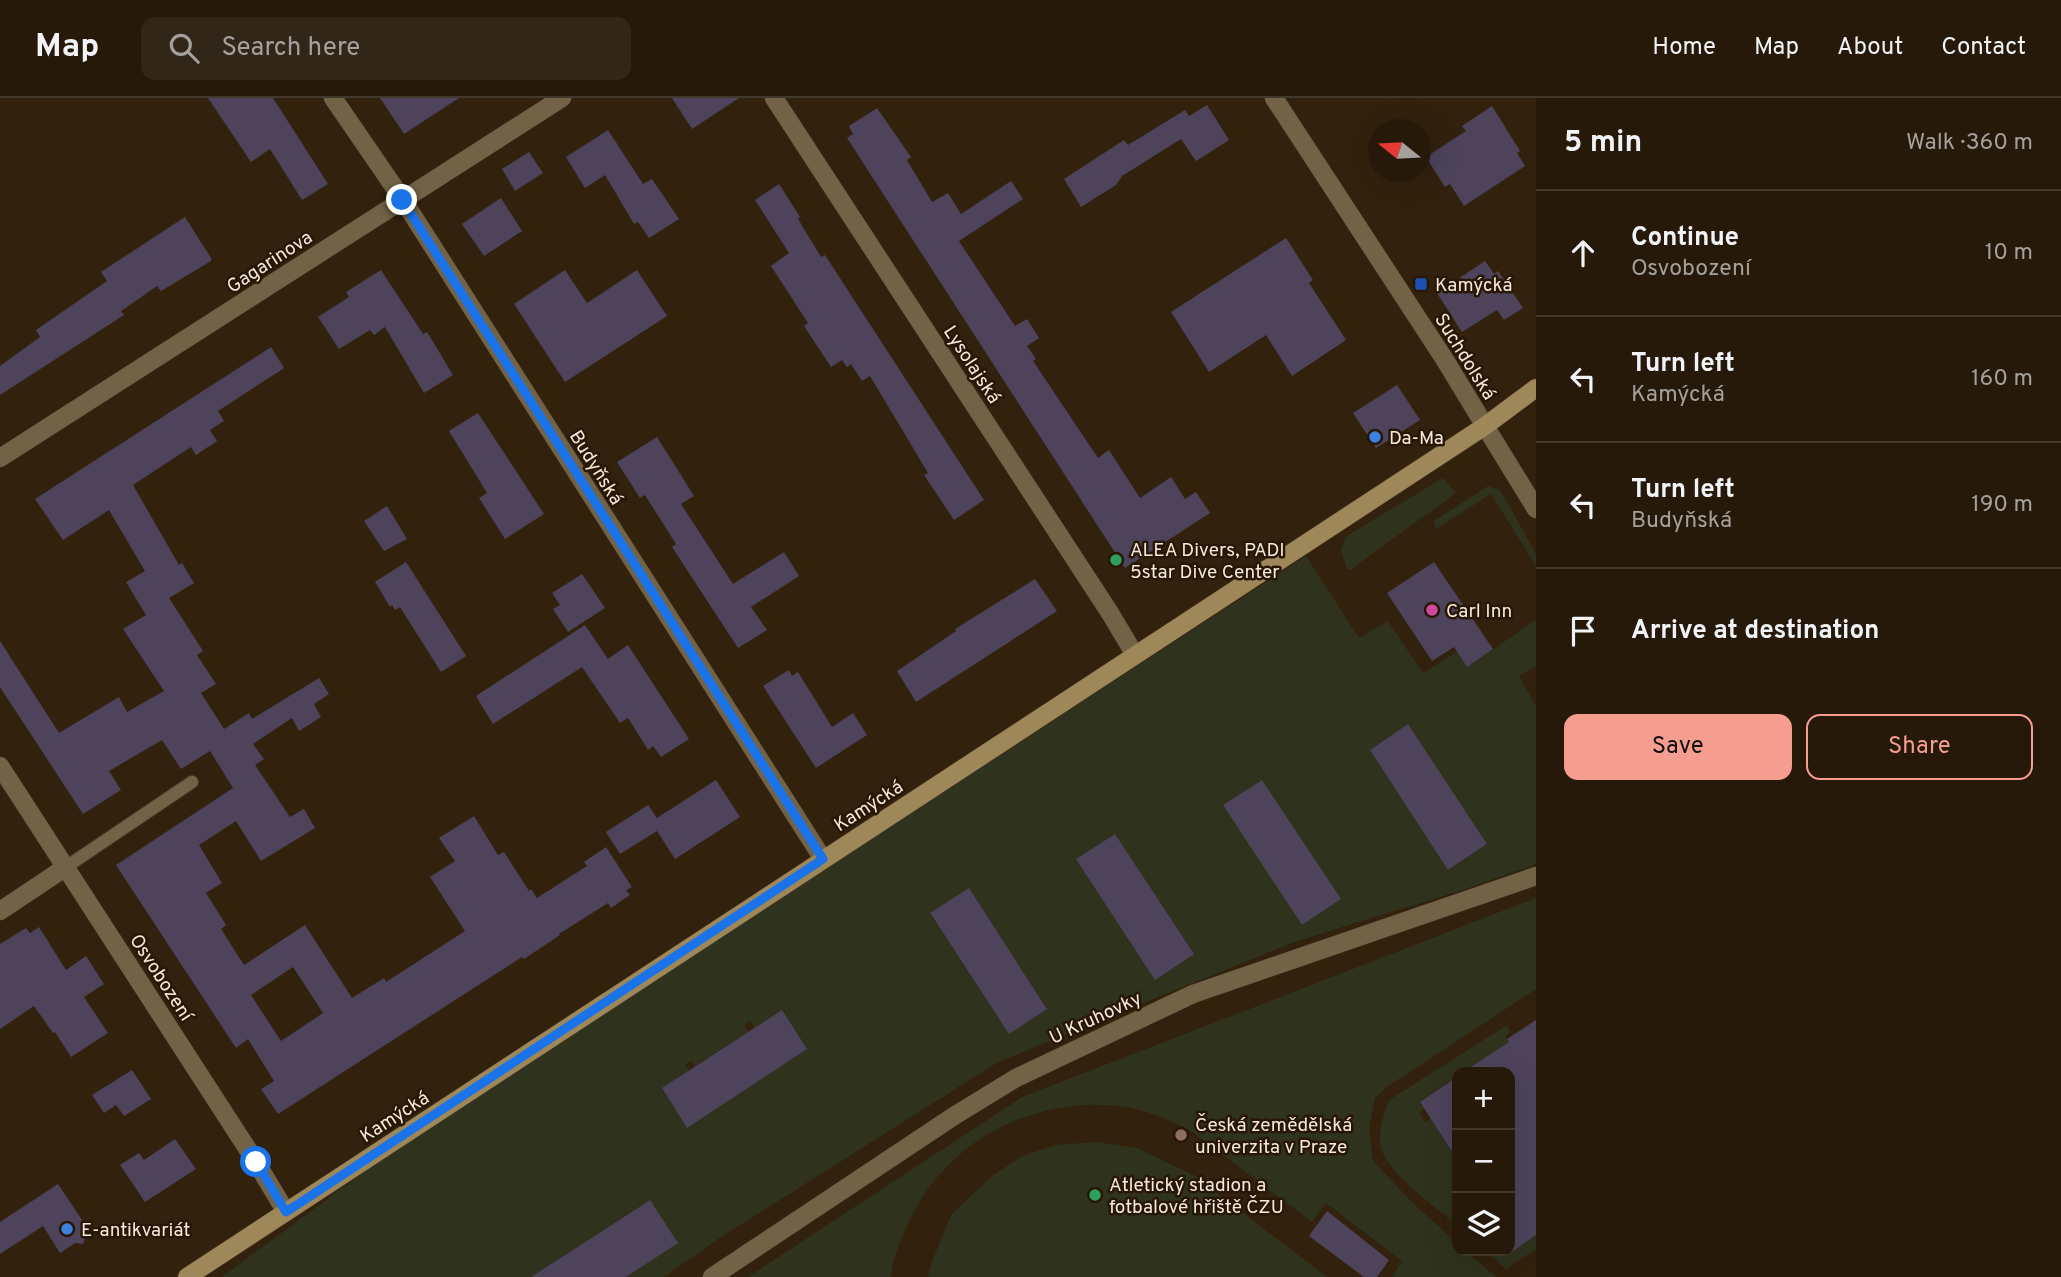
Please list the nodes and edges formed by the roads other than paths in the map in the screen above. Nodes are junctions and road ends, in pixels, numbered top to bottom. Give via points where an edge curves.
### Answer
1 (334, 98) edge
2 (562, 98) edge
3 (774, 98) edge
4 (1275, 98) edge
5 (402, 200) junction
6 (1536, 388) edge
7 (1485, 426) junction
8 (0, 458) edge
9 (1536, 509) edge
10 (1135, 655) junction
11 (0, 766) edge
12 (192, 782) dead end
13 (823, 859) junction
14 (66, 867) junction
15 (1536, 876) edge
16 (0, 911) edge
17 (286, 1212) junction
18 (187, 1277) edge
19 (712, 1277) edge

1 - 5 street, Budyňská
2 - 5 street, Gagarinova
3 - 10 street, Lysolajská
4 - 7 street, Suchdolská
5 - 8 street, Gagarinova
5 - 13 street, Budyňská
6 - 7 main road, Kamýcká
7 - 9 street, Suchdolská
7 - 10 main road, Kamýcká
10 - 13 main road, Kamýcká
11 - 14 street, Osvobození
12 - 14 lane
13 - 17 main road, Kamýcká
14 - 16 street
14 - 17 street, Osvobození
15 - 19 street, U Kruhovky via 1193,994 1016,1078
17 - 18 main road, Kamýcká

